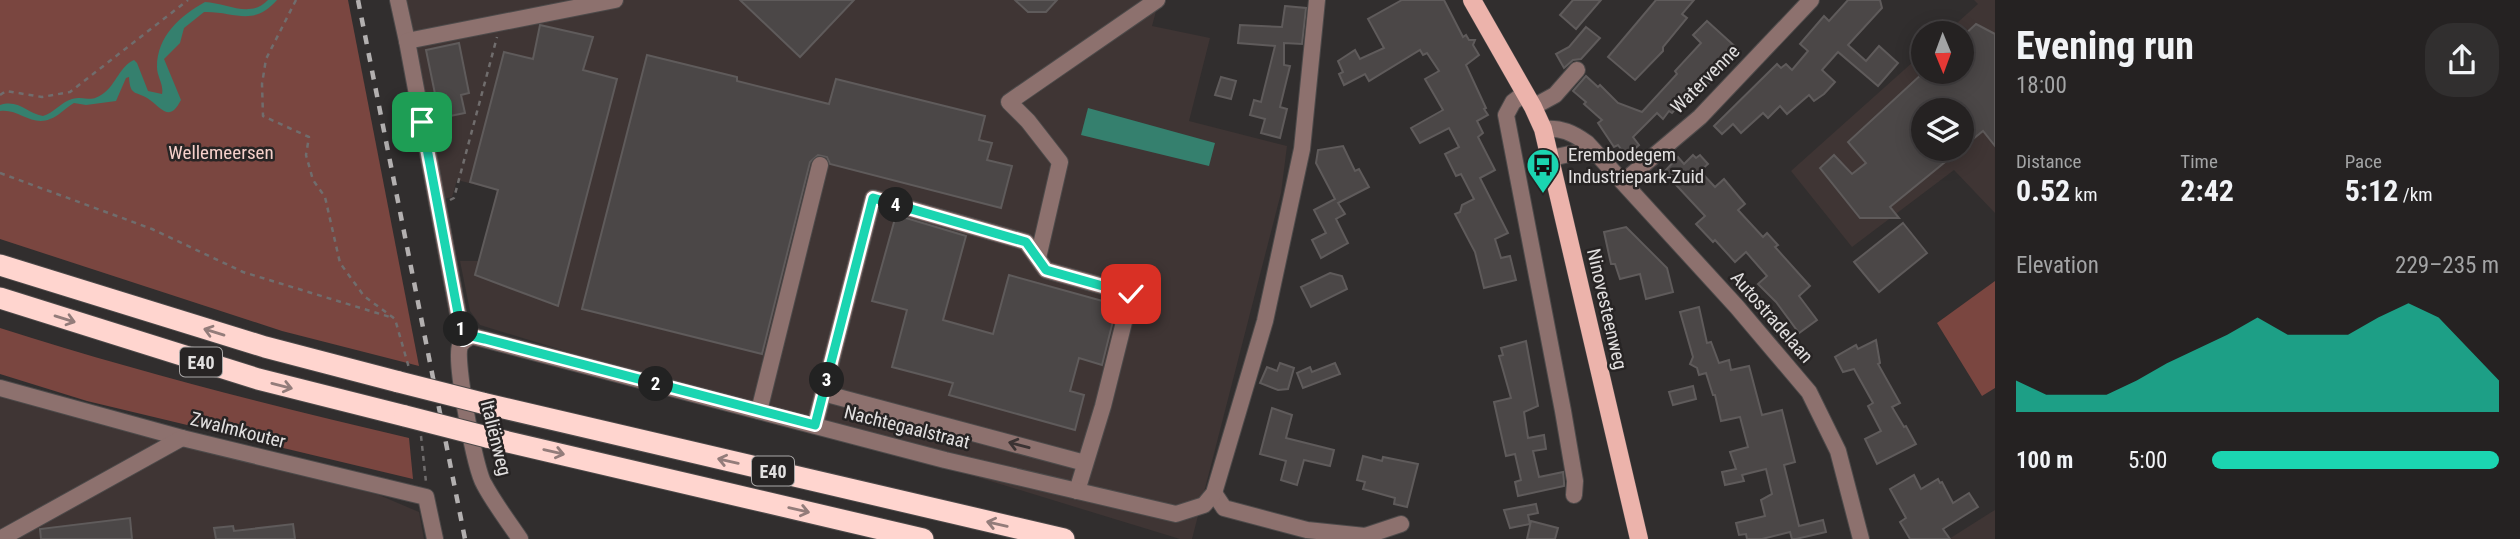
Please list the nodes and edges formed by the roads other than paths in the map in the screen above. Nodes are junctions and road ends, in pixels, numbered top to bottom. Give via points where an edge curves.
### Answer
1 (398, 0) edge
2 (615, 0) edge
3 (1157, 0) edge
4 (1317, 0) edge
5 (1472, 0) edge
6 (1811, 0) edge
7 (407, 41) junction
8 (1577, 70) dead end
9 (1529, 100) junction
10 (1543, 129) junction
11 (1597, 155) junction
12 (1551, 158) junction
13 (820, 165) dead end
14 (1623, 182) junction
15 (1038, 258) junction
16 (0, 265) edge
17 (0, 298) edge
18 (463, 340) junction
19 (0, 388) edge
20 (823, 393) junction
21 (759, 411) junction
22 (815, 425) junction
23 (182, 438) junction
24 (1085, 463) junction
25 (1077, 491) junction
26 (1214, 493) junction
27 (1574, 495) dead end
28 (1401, 524) dead end
29 (0, 539) edge
30 (435, 539) edge
31 (520, 539) edge
32 (923, 539) edge
33 (1064, 539) edge
34 (1639, 539) edge
35 (1861, 539) edge

1 - 7 street
2 - 7 street
3 - 15 street via 1009,102 1060,162
4 - 26 street via 1302,149 1265,321
5 - 9 main road, Ninovesteenweg
6 - 14 street, Watervenne via 1700,117
7 - 18 street
8 - 9 street via 1555,95
9 - 10 main road, Ninovesteenweg
9 - 27 street via 1513,102 1506,116 1563,411
10 - 11 street, Autostradelaan via 1556,127 1573,133
10 - 12 main road, Ninovesteenweg
11 - 12 street via 1579,152
11 - 14 street, Autostradelaan
12 - 34 main road, Ninovesteenweg
13 - 21 street
14 - 35 street, Autostradelaan via 1809,392 1838,451
15 - 20 street via 1026,242 873,198
15 - 24 street via 1046,270 1131,294
33 -> 16 highway, E40, bridge via 398,382 265,347
17 -> 32 highway, E40, bridge via 258,379
18 - 21 street, Nachtegaalstraat via 472,336 485,339
18 - 31 street, Italiënweg via 458,348 461,380 483,482
19 - 23 street, Zwalmkouter
20 - 22 street
24 -> 20 street
21 - 22 street, Nachtegaalstraat
22 - 25 street, Nachtegaalstraat
23 - 29 street
23 - 30 street, Zwalmkouter via 426,497
24 - 25 street
25 - 26 street, Nachtegaalstraat via 1176,514 1204,505
26 - 28 street via 1224,508 1307,530 1365,536

